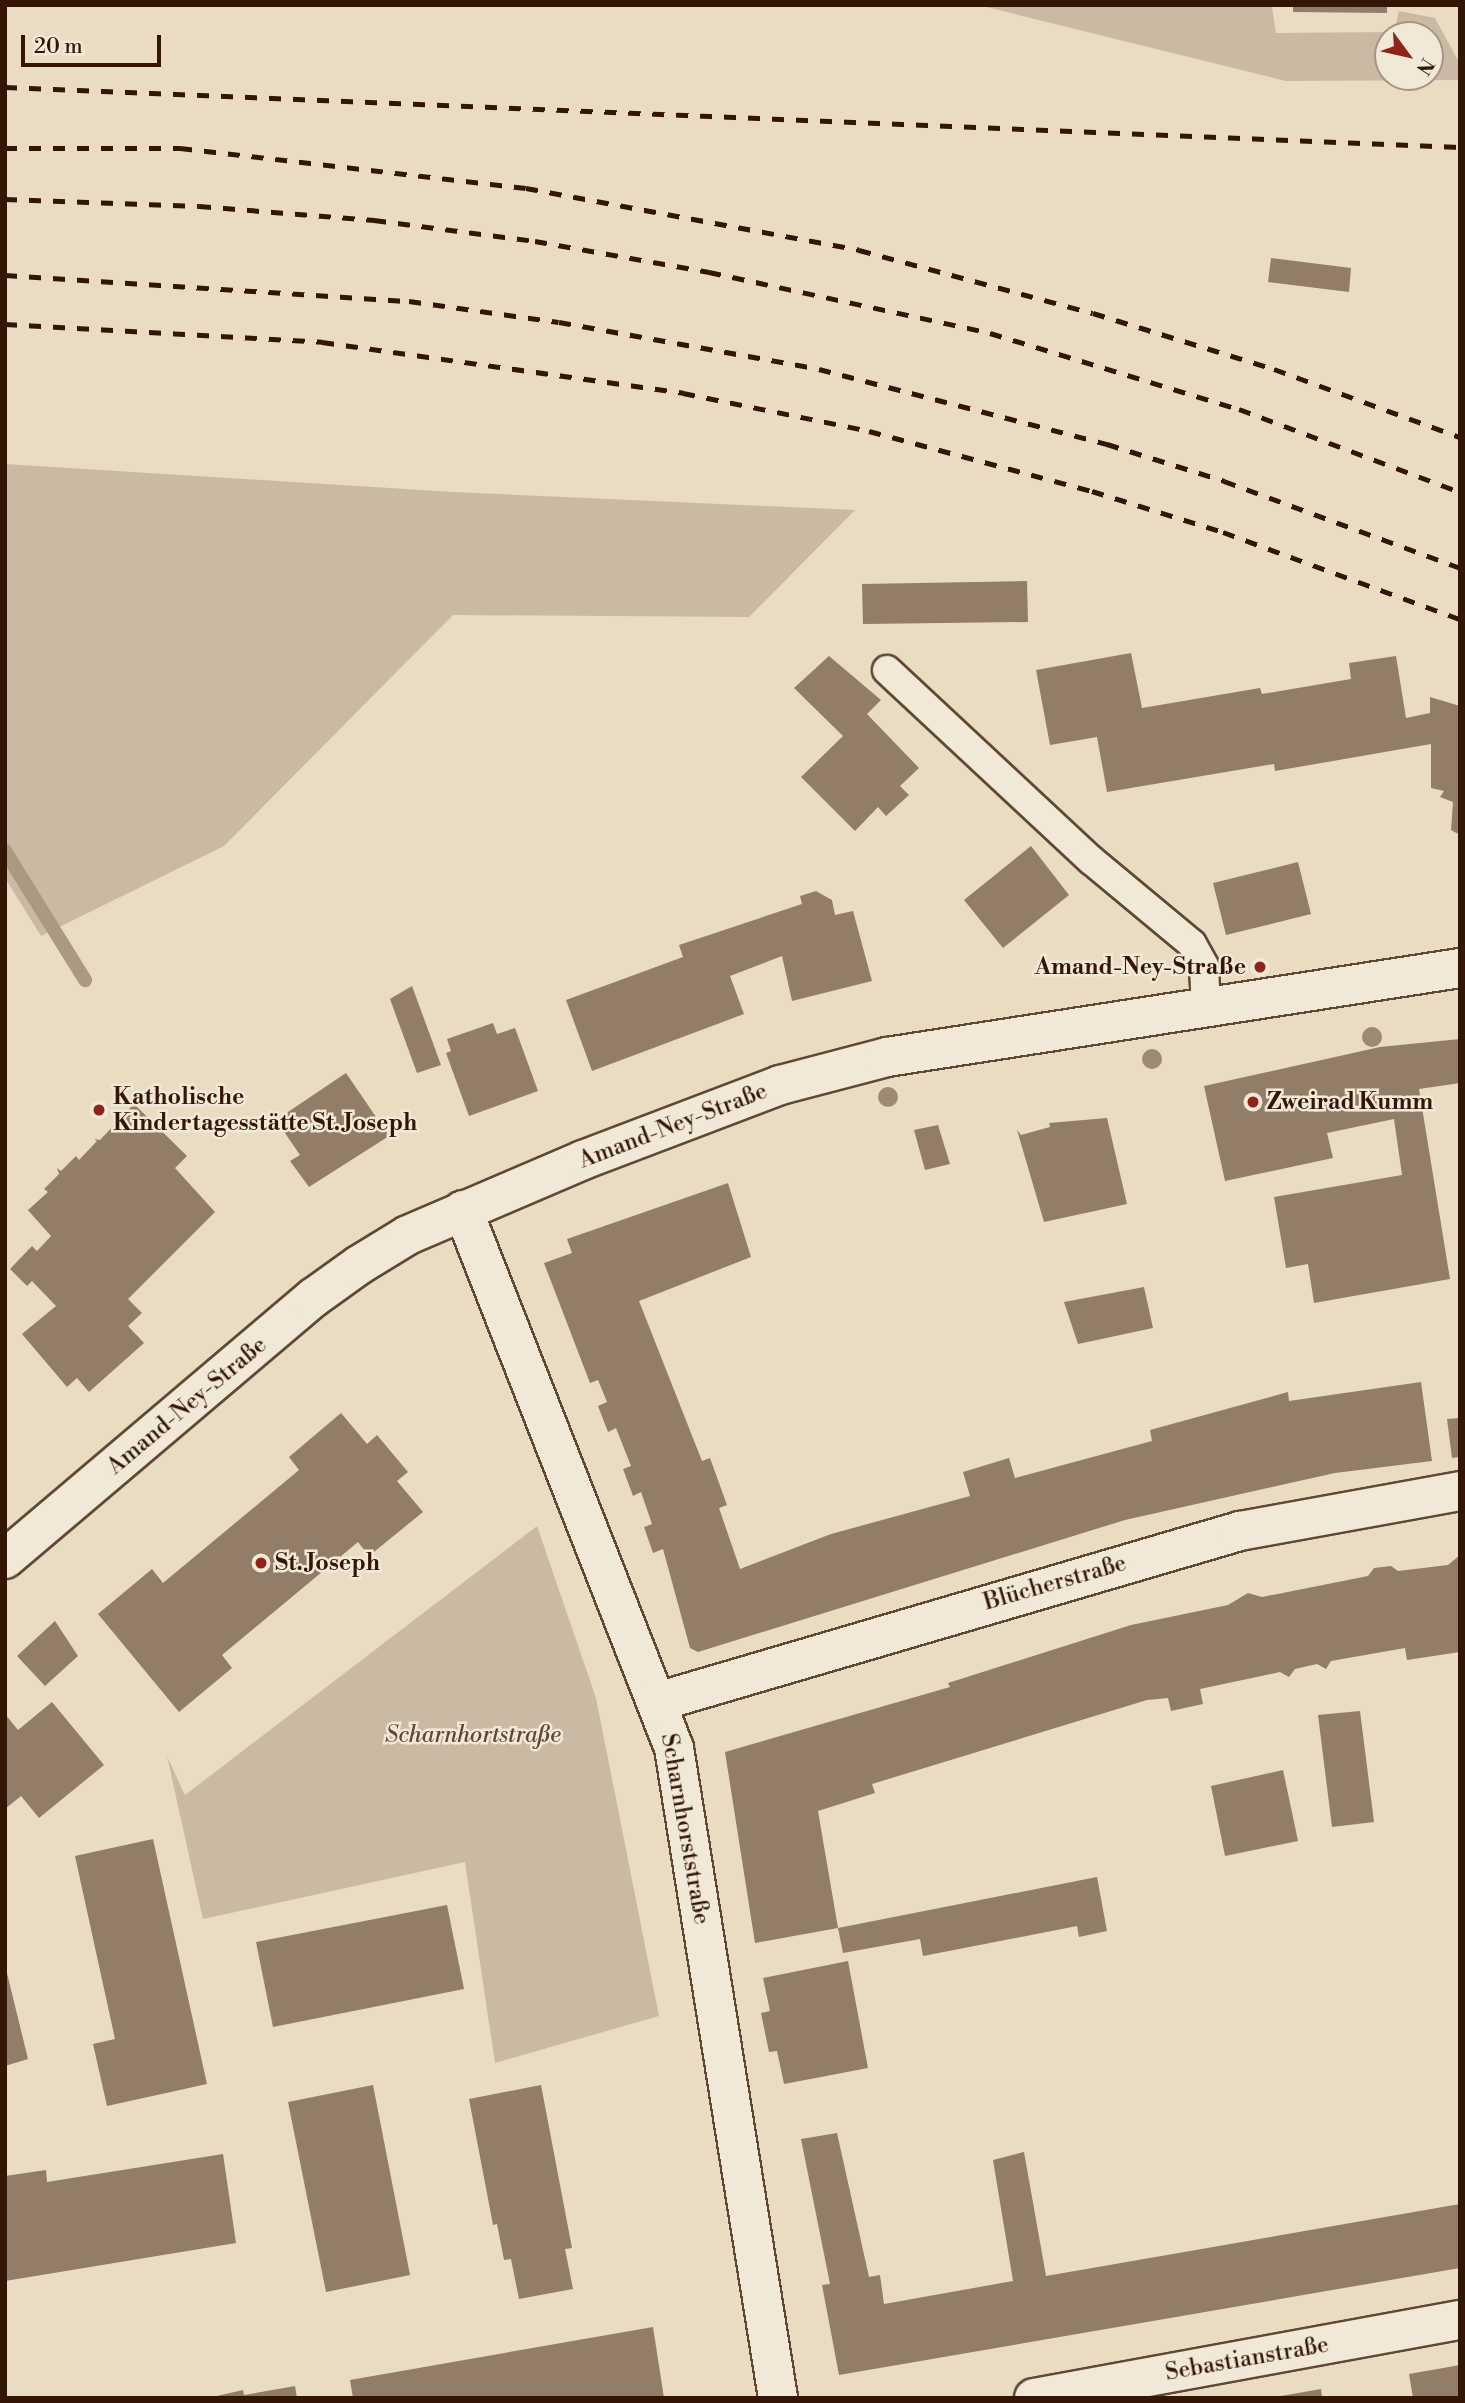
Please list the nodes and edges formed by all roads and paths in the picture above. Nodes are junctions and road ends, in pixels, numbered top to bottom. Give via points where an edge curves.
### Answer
1 (887, 670) dead end
2 (1460, 968) edge
3 (1206, 1010) junction
4 (463, 1210) junction
5 (1460, 1491) edge
6 (5, 1559) edge
7 (657, 1702) junction
8 (1460, 2320) edge
9 (778, 2398) edge
10 (1034, 2398) edge

1 - 3 lane via 1091,860 1192,944 1204,966
2 - 3 street, Amand-Ney-Straße
3 - 4 street, Amand-Ney-Straße via 887,1057 780,1085
4 - 6 street, Amand-Ney-Straße via 408,1235 313,1298
4 - 7 street, Scharnhorststraße
5 - 7 street, Blücherstraße via 1240,1531
7 - 9 street, Scharnhorststraße via 674,1748
8 - 10 street, Sebastianstraße

